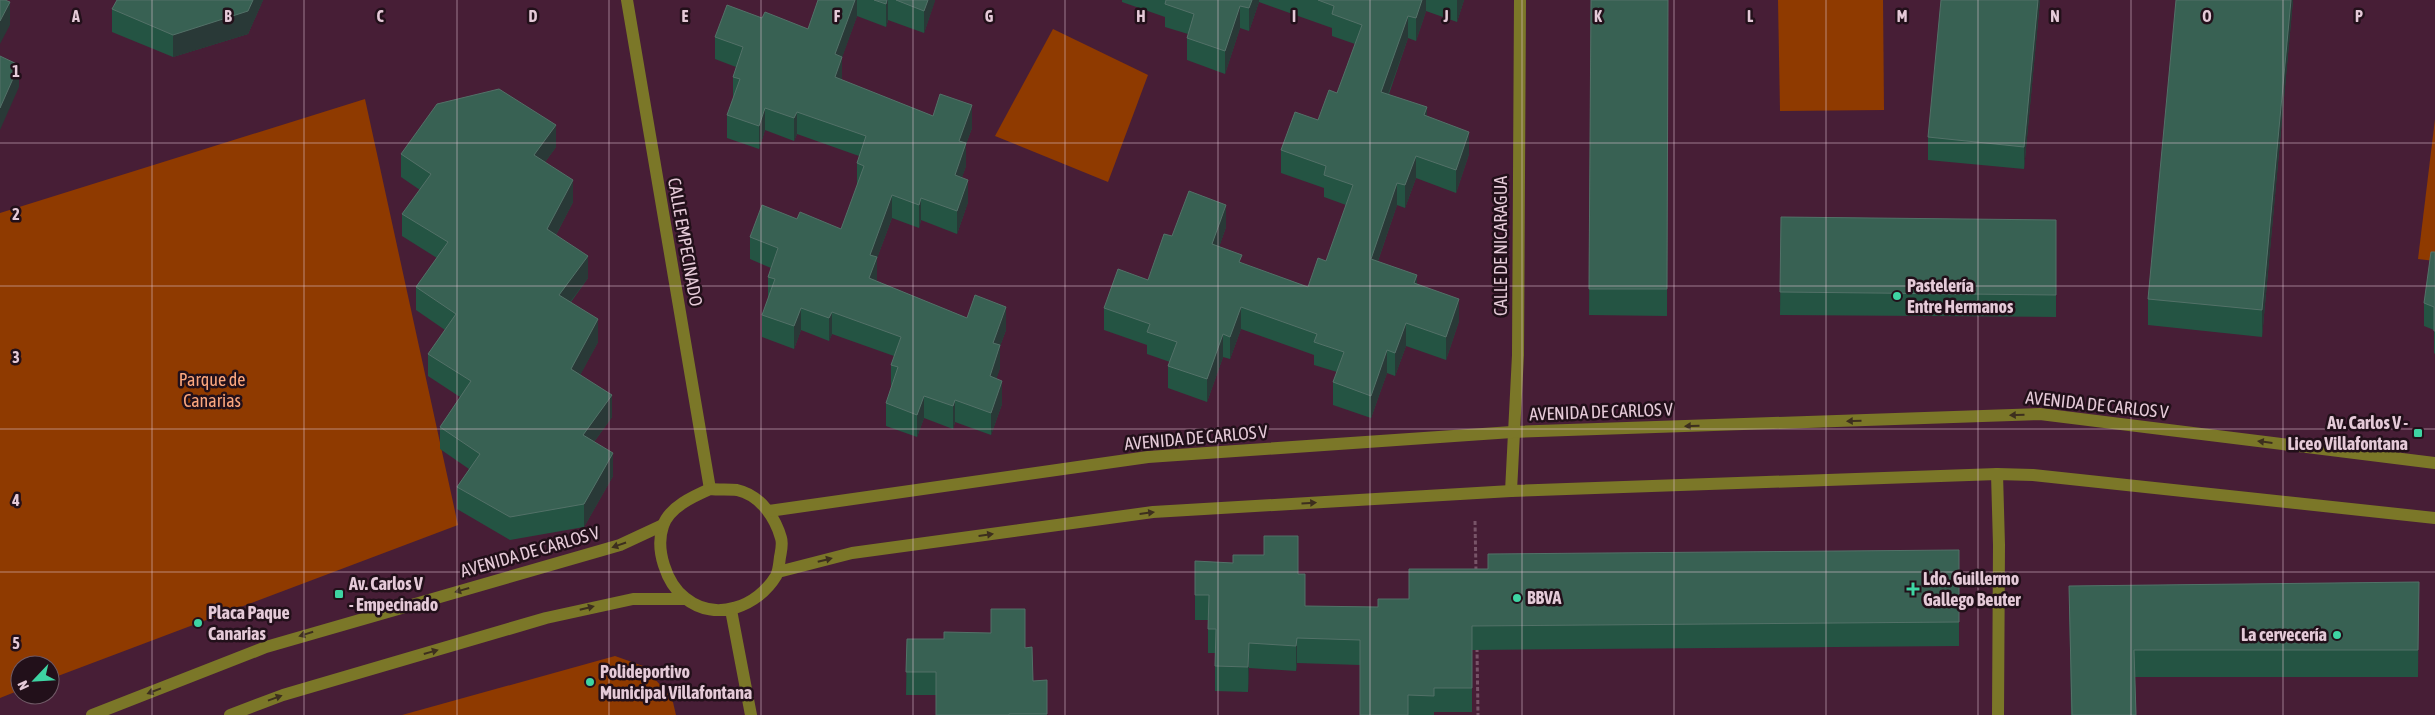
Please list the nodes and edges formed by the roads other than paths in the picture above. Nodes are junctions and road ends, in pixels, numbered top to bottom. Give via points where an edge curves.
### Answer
1 (627, 0) edge
2 (1520, 0) edge
3 (1512, 432) junction
4 (2435, 463) edge
5 (1997, 474) junction
6 (710, 489) junction
7 (1511, 491) junction
8 (769, 511) junction
9 (2435, 518) edge
10 (663, 525) junction
11 (778, 572) junction
12 (686, 598) junction
13 (731, 610) junction
14 (92, 715) edge
15 (230, 715) edge
16 (751, 715) edge
17 (1998, 715) edge

1 - 6 street, CALLE EMPECINADO
2 - 3 street, CALLE DE NICARAGUA via 1518,355
4 -> 3 street, AVENIDA DE CARLOS V via 2040,414
3 - 7 street, CALLE DE NICARAGUA
3 - 8 street, AVENIDA DE CARLOS V via 1148,457
5 - 7 street
5 - 9 street via 2043,476
5 - 17 street
6 - 8 street via 737,490 754,498
6 - 10 street via 690,497
11 -> 7 street via 852,553 1154,512
8 - 11 street via 782,540
10 - 12 street via 661,553 668,577
10 -> 14 street, AVENIDA DE CARLOS V via 620,545 266,646
11 - 13 street via 769,588 756,600
12 - 13 street via 704,608
15 -> 12 street via 283,695 546,618 633,599
13 - 16 street

